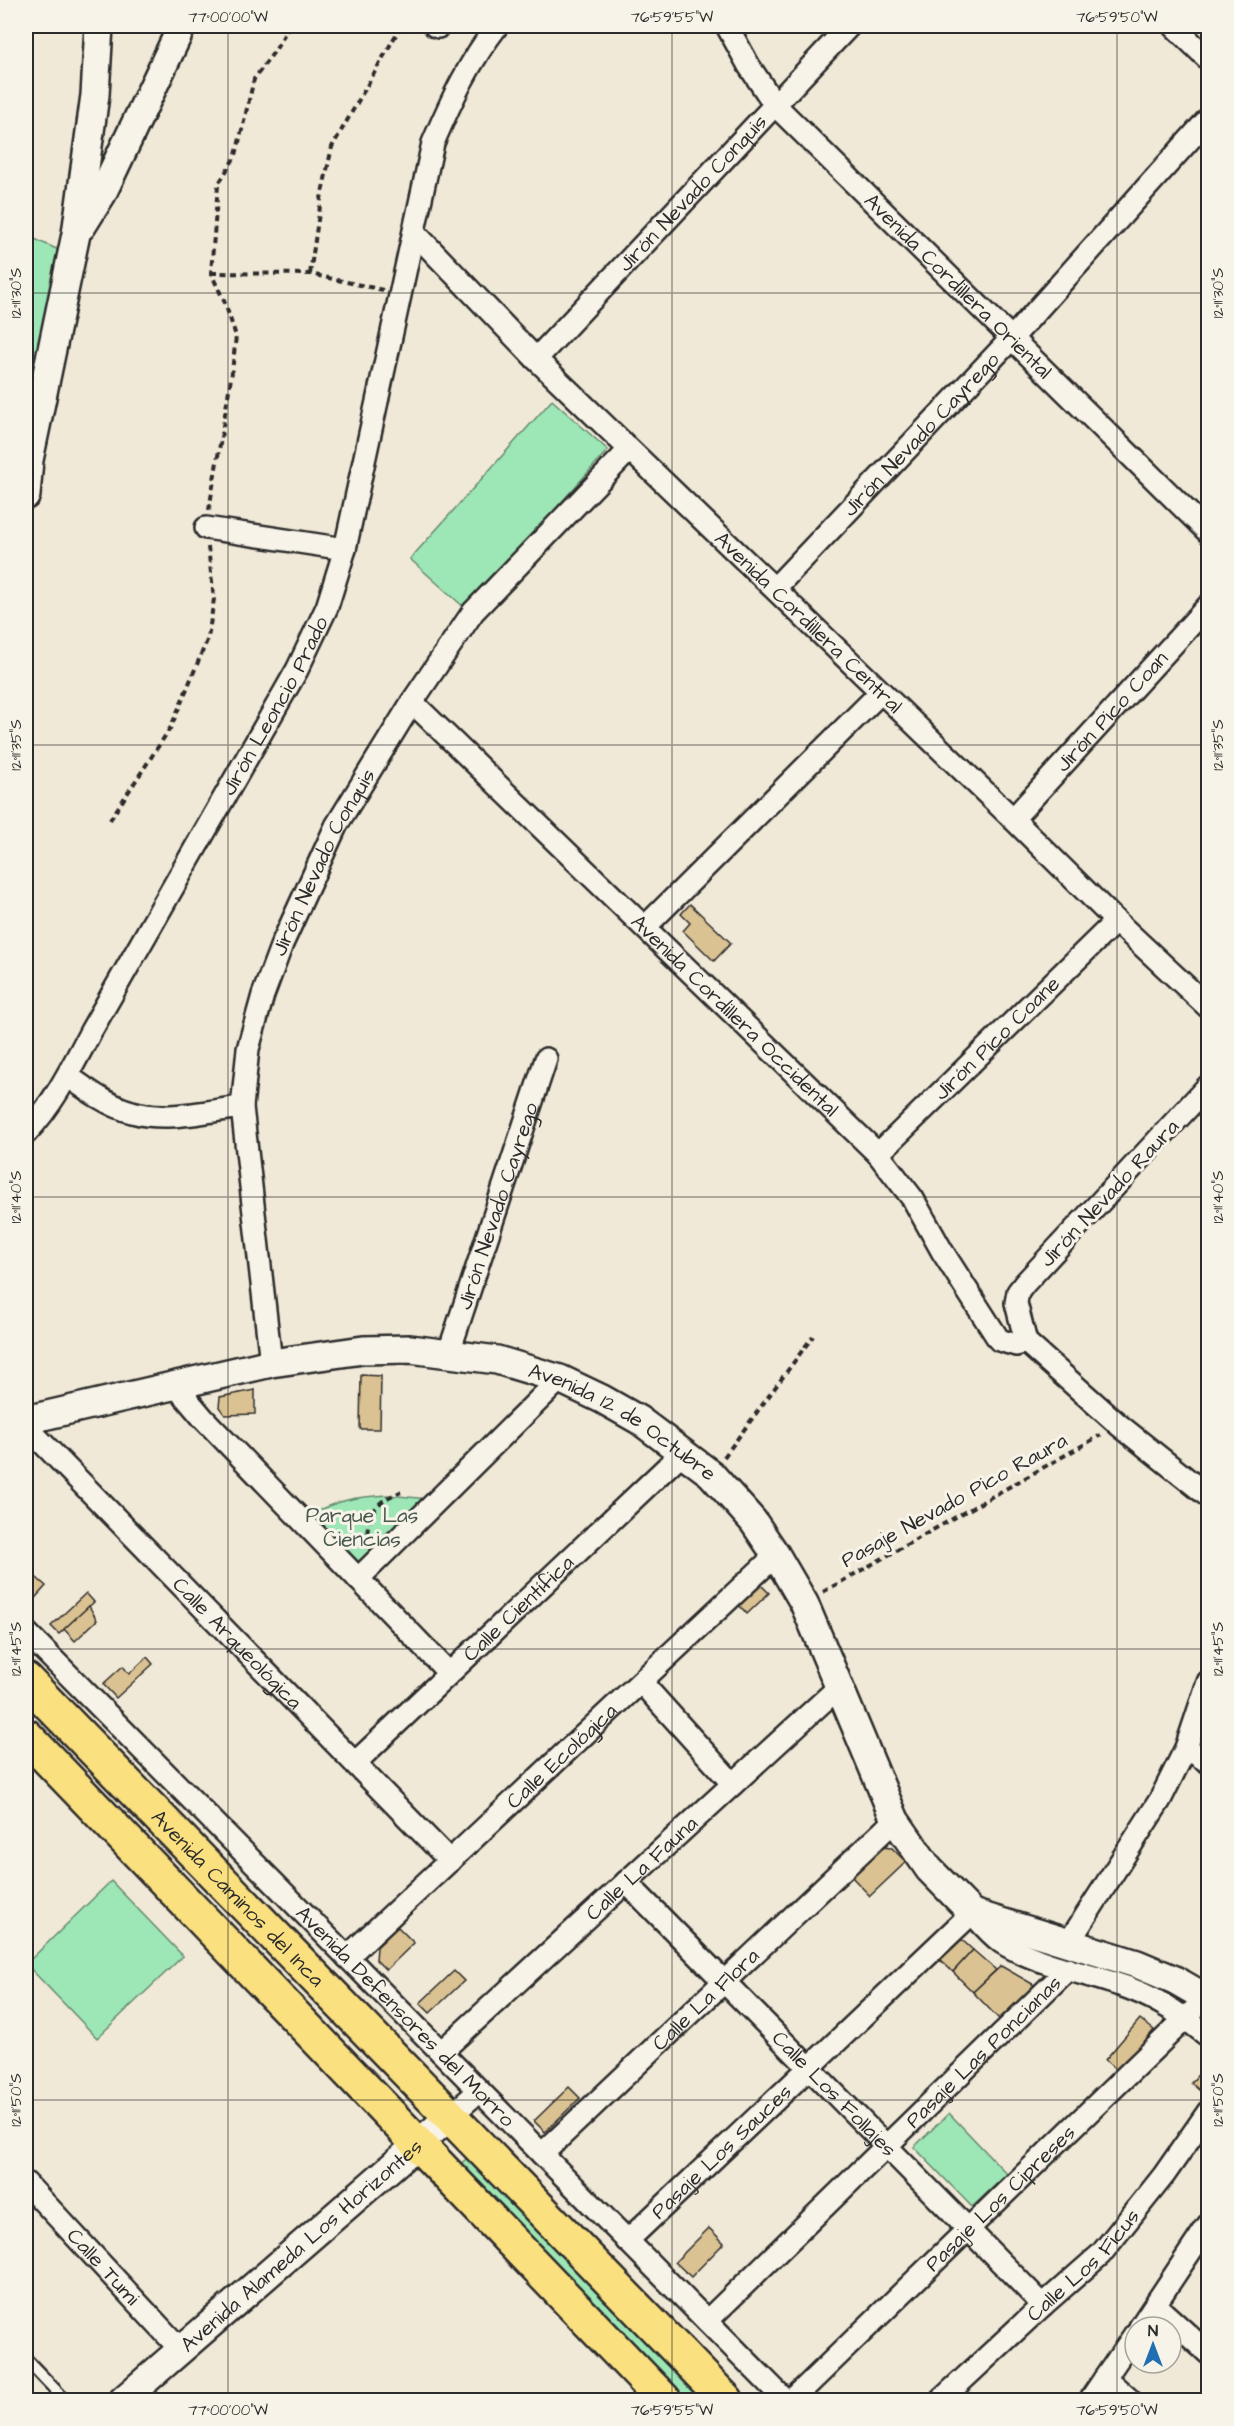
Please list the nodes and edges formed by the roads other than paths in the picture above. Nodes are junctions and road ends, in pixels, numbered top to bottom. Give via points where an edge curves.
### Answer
1 (99, 26) edge
2 (182, 26) edge
3 (497, 26) edge
4 (727, 26) edge
5 (849, 26) edge
6 (1174, 26) edge
7 (1209, 59) edge
8 (775, 105) junction
9 (1209, 119) edge
10 (414, 232) junction
11 (76, 234) junction
12 (1011, 339) junction
13 (536, 359) junction
14 (629, 450) junction
15 (26, 495) edge
16 (206, 528) road end
17 (1209, 532) edge
18 (345, 549) junction
19 (775, 588) junction
20 (1209, 606) edge
21 (881, 692) junction
22 (412, 702) junction
23 (1013, 819) junction
24 (1116, 921) junction
25 (645, 927) junction
26 (1209, 1007) edge
27 (546, 1059) dead end
28 (68, 1076) junction
29 (1209, 1086) edge
30 (242, 1107) junction
31 (26, 1134) edge
32 (878, 1154) junction
33 (1026, 1342) junction
34 (448, 1352) junction
35 (271, 1364) junction
36 (560, 1379) junction
37 (175, 1385) junction
38 (26, 1420) edge
39 (26, 1426) edge
40 (683, 1452) junction
41 (1209, 1496) edge
42 (776, 1555) junction
43 (358, 1579) junction
44 (26, 1632) edge
45 (449, 1673) junction
46 (26, 1680) edge
47 (640, 1682) junction
48 (1209, 1682) edge
49 (840, 1686) junction
50 (26, 1736) edge
51 (1186, 1748) junction
52 (1209, 1762) edge
53 (355, 1763) junction
54 (733, 1784) junction
55 (895, 1820) junction
56 (450, 1861) junction
57 (626, 1882) junction
58 (972, 1913) junction
59 (1069, 1942) junction
60 (347, 1957) junction
61 (1068, 1969) junction
62 (724, 1981) junction
63 (1208, 1999) edge
64 (1186, 2018) junction
65 (1209, 2036) edge
66 (441, 2052) junction
67 (810, 2068) junction
68 (479, 2091) junction
69 (1209, 2112) edge
70 (449, 2117) junction
71 (418, 2145) junction
72 (886, 2146) junction
73 (542, 2154) junction
74 (26, 2182) edge
75 (1209, 2225) edge
76 (968, 2230) junction
77 (627, 2241) junction
78 (1042, 2305) junction
79 (1155, 2305) junction
80 (1148, 2315) edge
81 (712, 2317) junction
82 (182, 2351) junction
83 (1123, 2352) edge
84 (1209, 2353) edge
85 (26, 2359) edge
86 (1105, 2378) junction
87 (652, 2396) edge
88 (65, 2400) edge
89 (123, 2400) edge
90 (726, 2400) edge
91 (785, 2400) edge
92 (792, 2400) edge
93 (941, 2400) edge
94 (1090, 2400) edge
95 (1130, 2400) edge

1 - 11 street via 95,96
2 - 11 street via 102,194
3 - 10 street, Jirón Leoncio Prado via 480,47 458,87 434,143
4 - 8 street, Avenida Cordillera Oriental
5 - 8 street, Jirón Nevado Conquis
6 - 7 street
8 - 12 street, Avenida Cordillera Oriental
8 - 13 street, Jirón Nevado Conquis
9 - 12 street, Jirón Nevado Cayrego
10 - 13 street, Avenida Cordillera Central
10 - 18 street, Jirón Leoncio Prado
11 - 15 street via 29,460
12 - 17 street, Avenida Cordillera Oriental
12 - 19 street, Jirón Nevado Cayrego
13 - 14 street, Avenida Cordillera Central
14 - 19 street, Avenida Cordillera Central
14 - 22 street, Jirón Nevado Conquis via 473,612
16 - 18 street
18 - 28 street, Jirón Leoncio Prado via 327,607 297,670
19 - 21 street, Avenida Cordillera Central
20 - 23 street, Jirón Pico Coan
21 - 23 street, Avenida Cordillera Central
21 - 25 street
22 - 25 street, Avenida Cordillera Occidental
22 - 30 street, Jirón Nevado Conquis via 336,826 282,944 262,995 248,1048
23 - 24 street, Avenida Cordillera Central
24 - 26 street, Avenida Cordillera Central
24 - 32 street, Jirón Pico Coane
25 - 32 street, Avenida Cordillera Occidental
27 - 34 street, Jirón Nevado Cayrego
28 - 30 street via 93,1094 131,1112 175,1114
28 - 31 street, Jirón Leoncio Prado
29 - 33 street, Jirón Nevado Raura via 1018,1292 1016,1303
30 - 35 street, Jirón Nevado Conquis
32 - 33 street, Avenida Cordillera Occidental via 913,1199 999,1340 1016,1345
33 - 41 street via 1119,1425
34 - 35 street, Avenida 12 de Octubre via 363,1350
34 - 36 street, Avenida 12 de Octubre via 497,1360
35 - 37 street, Avenida 12 de Octubre
36 - 40 street, Avenida 12 de Octubre via 639,1420
36 - 43 street
37 - 38 street, Avenida 12 de Octubre
37 - 43 street
39 - 53 street, Calle Arqueológica
40 - 42 street, Avenida 12 de Octubre via 711,1474 753,1521
40 - 45 street, Calle Científica
42 - 47 street, Calle Ecológica
42 - 49 street, Avenida 12 de Octubre via 804,1603
43 - 45 street
44 - 60 street, Avenida Defensores del Morro
45 - 53 street, Calle Científica
46 - 70 main road, Avenida Caminos del Inca
47 - 54 street
47 - 56 street, Calle Ecológica
48 - 51 street
49 - 54 street, Calle La Fauna
49 - 55 street, Avenida 12 de Octubre
50 - 71 main road, Avenida Caminos del Inca
51 - 52 street
51 - 59 street via 1160,1800
53 - 56 street, Calle Arqueológica
54 - 57 street, Calle La Fauna
55 - 58 street, Avenida 12 de Octubre via 929,1869
55 - 62 street, Calle La Flora
56 - 60 street, Calle Ecológica
57 - 62 street, Calle Los Follajes
57 - 66 street, Calle La Fauna
58 - 59 street, Avenida 12 de Octubre
58 - 61 street, Avenida 12 de Octubre via 1002,1942
58 - 67 street, Pasaje Los Sauces
59 - 63 street, Avenida 12 de Octubre via 1147,1968
60 - 66 street, Avenida Defensores del Morro
61 - 64 street, Avenida 12 de Octubre via 1130,1989
61 - 72 street, Pasaje Las Poncianas
62 - 67 street, Calle Los Follajes
62 - 73 street, Calle La Flora
63 - 64 street, Pasaje Los Cipreses
64 - 65 street, Avenida 12 de Octubre
64 - 76 street, Pasaje Los Cipreses
66 - 68 street, Avenida Defensores del Morro
67 - 72 street, Calle Los Follajes
67 - 77 street, Pasaje Los Sauces
68 - 70 street, Avenida Alameda Los Horizontes
68 - 73 street, Avenida Defensores del Morro
69 - 78 street, Calle Los Ficus via 1101,2254
70 - 71 street, Avenida Alameda Los Horizontes
70 - 90 main road, Avenida Caminos del Inca
71 - 82 street, Avenida Alameda Los Horizontes
71 - 87 main road, Avenida Caminos del Inca
72 - 76 street, Calle Los Follajes
72 - 81 street, Pasaje Las Poncianas
73 - 77 street, Avenida Defensores del Morro
74 - 82 street, Calle Tumi
75 - 79 street
76 - 78 street, Calle Los Follajes
76 - 92 street, Pasaje Los Cipreses
77 - 81 street, Avenida Defensores del Morro
78 - 93 street, Calle Los Ficus
79 - 80 street
79 - 84 street
81 - 91 street, Avenida Defensores del Morro
82 - 89 street, Avenida Alameda Los Horizontes
83 - 86 street
85 - 88 lane
86 - 94 street
86 - 95 street

